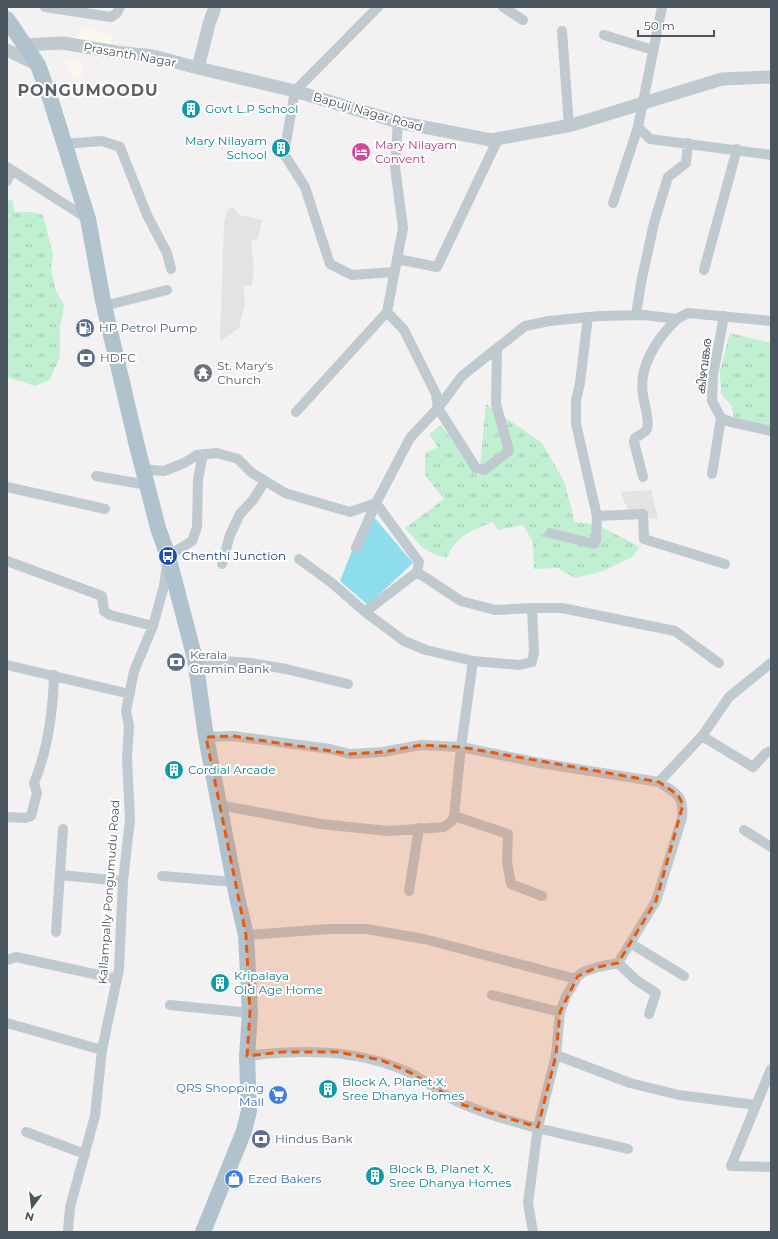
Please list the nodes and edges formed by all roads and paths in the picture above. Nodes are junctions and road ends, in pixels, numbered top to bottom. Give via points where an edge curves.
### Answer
1 (45, 7) edge
2 (120, 7) edge
3 (215, 7) edge
4 (378, 7) edge
5 (504, 7) edge
6 (662, 7) edge
7 (7, 19) edge
8 (523, 20) dead end
9 (562, 31) dead end
10 (604, 35) dead end
11 (23, 45) junction
12 (7, 50) edge
13 (653, 50) junction
14 (38, 65) junction
15 (198, 68) junction
16 (771, 77) edge
17 (296, 91) junction
18 (642, 103) junction
19 (398, 122) junction
20 (568, 126) junction
21 (638, 127) junction
22 (498, 139) junction
23 (688, 143) junction
24 (64, 144) junction
25 (737, 149) junction
26 (771, 155) edge
27 (9, 169) edge
28 (7, 181) edge
29 (613, 202) dead end
30 (88, 219) junction
31 (397, 259) junction
32 (172, 269) dead end
33 (704, 270) dead end
34 (394, 272) junction
35 (167, 290) dead end
36 (104, 306) junction
37 (387, 312) junction
38 (636, 315) junction
39 (724, 316) junction
40 (588, 317) junction
41 (677, 319) junction
42 (771, 321) edge
43 (497, 348) junction
44 (438, 408) junction
45 (296, 412) dead end
46 (721, 418) junction
47 (771, 431) edge
48 (203, 454) junction
49 (143, 469) junction
50 (712, 474) dead end
51 (96, 476) dead end
52 (643, 477) dead end
53 (265, 481) junction
54 (147, 485) junction
55 (7, 487) edge
56 (376, 503) junction
57 (105, 510) dead end
58 (597, 516) junction
59 (550, 534) dead end
60 (356, 548) dead end
61 (168, 556) junction
62 (299, 559) dead end
63 (7, 562) edge
64 (222, 564) dead end
65 (725, 564) dead end
66 (417, 572) junction
67 (532, 608) junction
68 (365, 612) junction
69 (154, 626) junction
70 (196, 659) junction
71 (474, 661) junction
72 (719, 663) dead end
73 (771, 663) edge
74 (7, 665) edge
75 (54, 675) junction
76 (348, 684) dead end
77 (130, 694) junction
78 (702, 736) junction
79 (206, 737) junction
80 (461, 747) junction
81 (771, 752) edge
82 (658, 782) junction
83 (219, 805) junction
84 (454, 816) junction
85 (7, 817) edge
86 (419, 828) junction
87 (63, 829) dead end
88 (744, 830) dead end
89 (771, 847) edge
90 (60, 876) junction
91 (162, 876) dead end
92 (124, 881) junction
93 (234, 882) junction
94 (409, 891) dead end
95 (542, 896) dead end
96 (56, 932) dead end
97 (246, 935) junction
98 (630, 942) junction
99 (7, 960) edge
100 (618, 963) junction
101 (684, 976) dead end
102 (117, 979) junction
103 (576, 979) junction
104 (492, 995) dead end
105 (170, 1005) dead end
106 (560, 1012) junction
107 (250, 1014) junction
108 (649, 1014) dead end
109 (7, 1024) edge
110 (102, 1050) junction
111 (247, 1056) junction
112 (556, 1056) junction
113 (771, 1069) edge
114 (756, 1105) junction
115 (538, 1127) junction
116 (26, 1132) dead end
117 (628, 1149) dead end
118 (85, 1154) junction
119 (771, 1168) edge
120 (68, 1232) edge
121 (203, 1232) edge
122 (525, 1232) edge
123 (533, 1232) edge

1 - 2 street via 107,17 114,15
3 - 15 street
4 - 17 street
5 - 8 street
6 - 13 street
7 - 11 main road
9 - 20 street
10 - 13 street
11 - 14 main road
11 - 15 street, Prasanth Nagar via 63,43 153,56
12 - 14 street
13 - 18 street
14 - 24 main road
15 - 17 street, Bapuji Nagar Road
16 - 18 street, Bapuji Nagar Road via 722,79
17 - 19 street, Bapuji Nagar Road
17 - 34 street via 284,154 305,187 330,264 352,275
18 - 20 street, Bapuji Nagar Road
18 - 21 street
19 - 22 street, Bapuji Nagar Road via 491,140
19 - 31 street via 395,167 403,228
20 - 22 street, Bapuji Nagar Road
21 - 23 street via 650,139
21 - 29 street
22 - 31 street via 436,268
23 - 25 street
23 - 38 street via 686,163 668,177 654,223
24 - 30 main road
24 - 32 street via 102,141 120,147
25 - 26 street
25 - 33 street
27 - 28 street
27 - 30 street
30 - 36 main road
31 - 34 street
34 - 37 street
35 - 36 street
36 - 49 main road
37 - 44 street via 404,330 436,394
37 - 45 street
38 - 40 street
38 - 41 street
39 - 41 street via 688,313
39 - 42 street
39 - 46 street, കിഴവങ്കര via 713,375 712,402
40 - 43 street via 526,326
40 - 58 street via 576,400 576,424
41 - 52 street via 662,335 642,375 647,427 634,442
43 - 44 street via 462,376
43 - 44 street via 496,404 509,451 507,454 484,470 476,468
44 - 56 street via 410,438
46 - 47 street
46 - 50 street
48 - 49 street via 164,471
48 - 53 street via 218,453 238,459 252,473
48 - 61 street via 198,479 197,527 192,541
49 - 54 main road
51 - 54 street
53 - 56 street via 285,493 350,512
53 - 64 street via 240,514 230,535
54 - 61 main road
55 - 57 street
56 - 60 street
56 - 66 street via 419,562
58 - 59 street via 594,544
58 - 65 street via 643,514 644,539
61 - 69 street, Kallampally Pongumudu Road
61 - 70 main road
62 - 68 street
63 - 69 street via 102,596 104,611 110,615
66 - 67 street via 461,601 495,610
66 - 68 street
67 - 71 street via 532,662 519,665
67 - 72 street via 562,608 675,632
68 - 71 street via 404,641 426,650
69 - 77 street, Kallampally Pongumudu Road via 134,671
70 - 76 street via 251,663
70 - 79 main road
71 - 80 street
73 - 78 street via 729,697
74 - 75 street
75 - 77 street
75 - 85 street via 50,721 40,770 34,783 37,793 31,816
77 - 92 street, Kallampally Pongumudu Road via 126,711 130,819
78 - 81 street via 753,767 766,753
78 - 82 street
79 - 80 street via 233,736 350,754 382,752 421,745
79 - 83 main road
80 - 82 street
80 - 84 street
82 - 98 street via 678,795 683,805 682,818 656,901
83 - 86 street via 321,824 388,831
83 - 93 main road
84 - 86 street via 444,827
84 - 95 street via 508,834 507,862 511,884
86 - 94 street
87 - 90 street
88 - 89 street
90 - 92 street
90 - 96 street
91 - 93 street
92 - 102 street, Kallampally Pongumudu Road
93 - 97 main road
97 - 103 street via 366,929 424,939
97 - 107 main road
98 - 100 street
98 - 101 street
99 - 102 street via 16,957
100 - 103 street via 583,972
100 - 108 street via 636,980 656,993
102 - 110 street, Kallampally Pongumudu Road
103 - 106 street
104 - 106 street
105 - 107 street
106 - 112 street
107 - 111 main road
109 - 110 street
110 - 118 street, Kallampally Pongumudu Road via 95,1116
111 - 115 street via 282,1052 337,1052 381,1060 411,1073 463,1105
111 - 121 main road via 249,1111 244,1131
112 - 114 street via 630,1083 679,1095
112 - 115 street
113 - 114 street
114 - 119 street via 731,1166
115 - 117 street
115 - 123 street via 528,1203
116 - 118 street
118 - 120 street, Kallampally Pongumudu Road via 70,1207
122 - 123 street

